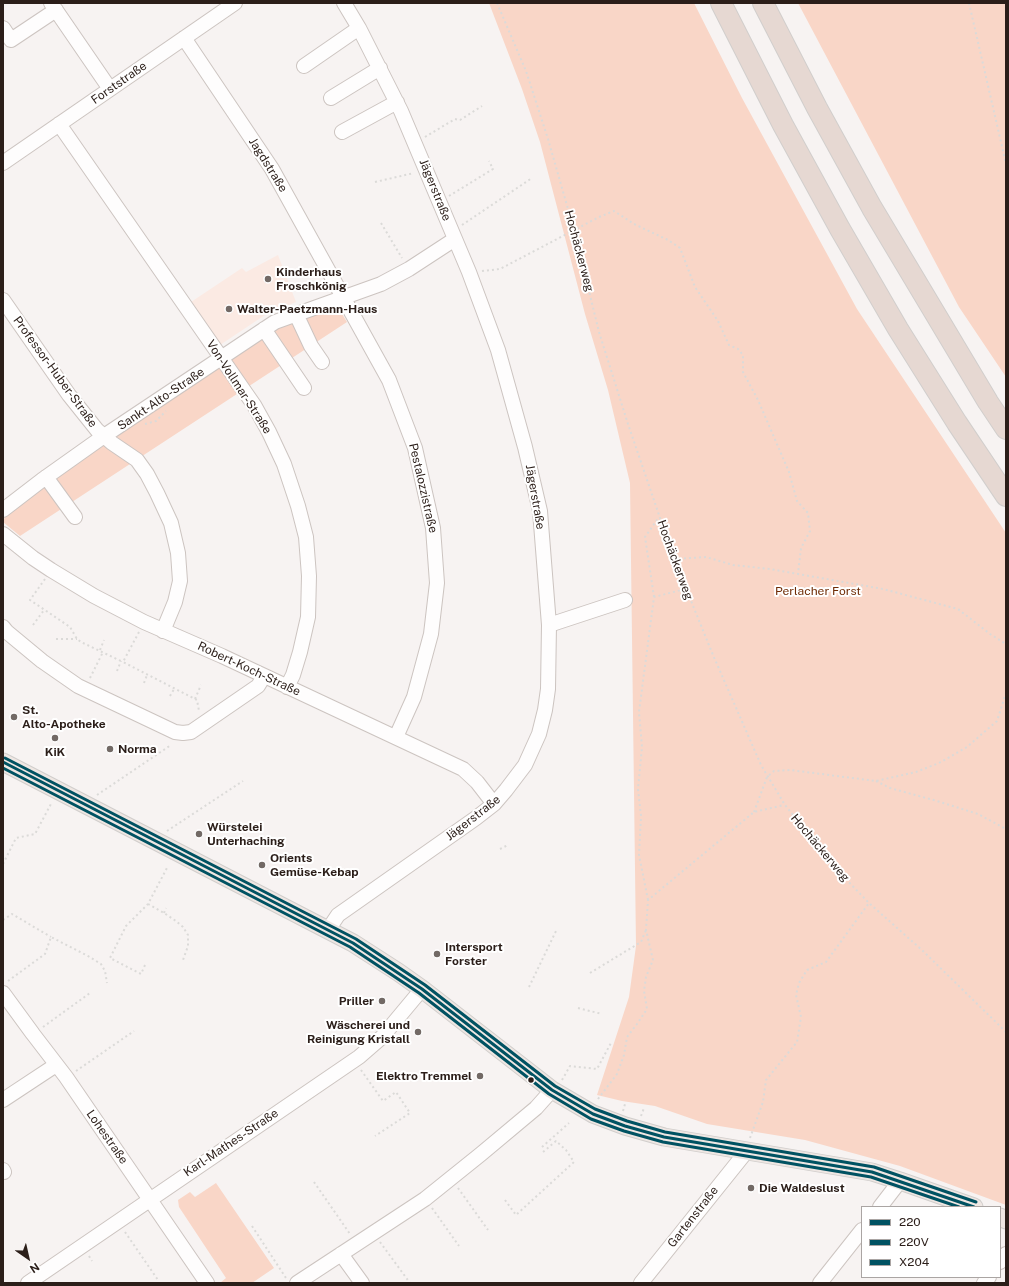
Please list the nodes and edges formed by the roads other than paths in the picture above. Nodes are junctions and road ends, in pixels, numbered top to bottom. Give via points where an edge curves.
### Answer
1 (344, 3) edge
2 (721, 3) edge
3 (763, 3) edge
4 (228, 5) edge
5 (53, 7) edge
6 (3, 28) edge
7 (359, 28) junction
8 (184, 38) junction
9 (304, 66) dead end
10 (380, 68) junction
11 (110, 89) junction
12 (331, 98) dead end
13 (397, 102) junction
14 (59, 124) junction
15 (342, 132) dead end
16 (3, 163) edge
17 (453, 235) junction
18 (342, 297) junction
19 (3, 300) edge
20 (296, 314) junction
21 (264, 329) junction
22 (221, 358) junction
23 (322, 362) dead end
24 (304, 388) dead end
25 (1006, 428) edge
26 (104, 436) junction
27 (46, 477) junction
28 (1006, 496) edge
29 (3, 510) edge
30 (75, 517) dead end
31 (3, 534) edge
32 (625, 600) dead end
33 (548, 625) junction
34 (3, 627) edge
35 (163, 631) junction
36 (264, 676) junction
37 (287, 687) junction
38 (396, 737) junction
39 (3, 762) edge
40 (494, 804) junction
41 (328, 930) junction
42 (422, 989) junction
43 (3, 994) edge
44 (56, 1065) junction
45 (557, 1085) junction
46 (3, 1100) edge
47 (746, 1152) junction
48 (900, 1180) junction
49 (150, 1199) junction
50 (881, 1206) edge
51 (971, 1206) edge
52 (861, 1231) edge
53 (342, 1254) junction
54 (28, 1283) edge
55 (207, 1283) edge
56 (297, 1283) edge
57 (362, 1283) edge
58 (641, 1283) edge
59 (820, 1283) edge

1 - 7 street, Jägerstraße
2 - 28 highway via 840,229 898,329
3 - 25 highway via 872,208
4 - 8 street, Forststraße
5 - 6 street via 11,40
5 - 11 street
7 - 9 street
7 - 10 street, Jägerstraße
8 - 11 street, Forststraße
8 - 18 street, Jagdstraße via 272,169
10 - 12 street
10 - 13 street, Jägerstraße
11 - 14 street, Forststraße
13 - 15 street
13 - 17 street, Jägerstraße
14 - 16 street, Forststraße
14 - 22 street, Von-Vollmar-Straße
17 - 18 street, Sankt-Alto-Straße via 409,269 381,284
17 - 33 street, Jägerstraße via 498,350 525,447 540,512
18 - 20 street, Sankt-Alto-Straße
18 - 38 street, Pestalozzistraße via 389,380 415,448 433,528 437,583 431,634 414,697
19 - 26 street, Professor-Huber-Straße via 69,394 96,430
20 - 21 street, Sankt-Alto-Straße via 274,322
20 - 23 street via 311,346
21 - 22 street, Sankt-Alto-Straße
21 - 24 street
22 - 26 street, Sankt-Alto-Straße
22 - 37 street, Von-Vollmar-Straße via 254,405 269,432 286,471 306,538 309,576 308,617 300,652
26 - 27 street, Sankt-Alto-Straße
26 - 35 street, Professor-Huber-Straße via 136,460 147,474 170,523 178,553 180,581 175,602
27 - 29 street, Sankt-Alto-Straße
27 - 30 street
31 - 35 street, Robert-Koch-Straße via 51,570 94,596
32 - 33 street
33 - 40 street, Jägerstraße via 548,689 539,734 525,765
34 - 36 street via 42,661 78,686 175,732 191,732 258,686
35 - 36 street, Robert-Koch-Straße
36 - 37 street, Robert-Koch-Straße
37 - 38 street, Robert-Koch-Straße
38 - 40 street, Robert-Koch-Straße via 463,769
39 - 41 main road
40 - 41 street, Jägerstraße via 338,915
41 - 42 main road via 376,957
42 - 45 main road
42 - 49 street, Karl-Mathes-Straße via 382,1037 354,1060
43 - 44 street, Lohestraße
44 - 46 street
44 - 49 street, Lohestraße
45 - 47 main road via 594,1114 625,1126 664,1137
45 - 53 street via 536,1108 425,1199
47 - 48 main road via 872,1172
47 - 58 street, Gartenstraße
48 - 50 street
48 - 51 main road
49 - 54 street, Karl-Mathes-Straße
49 - 55 street, Lohestraße
52 - 59 street
53 - 56 street
53 - 57 street

